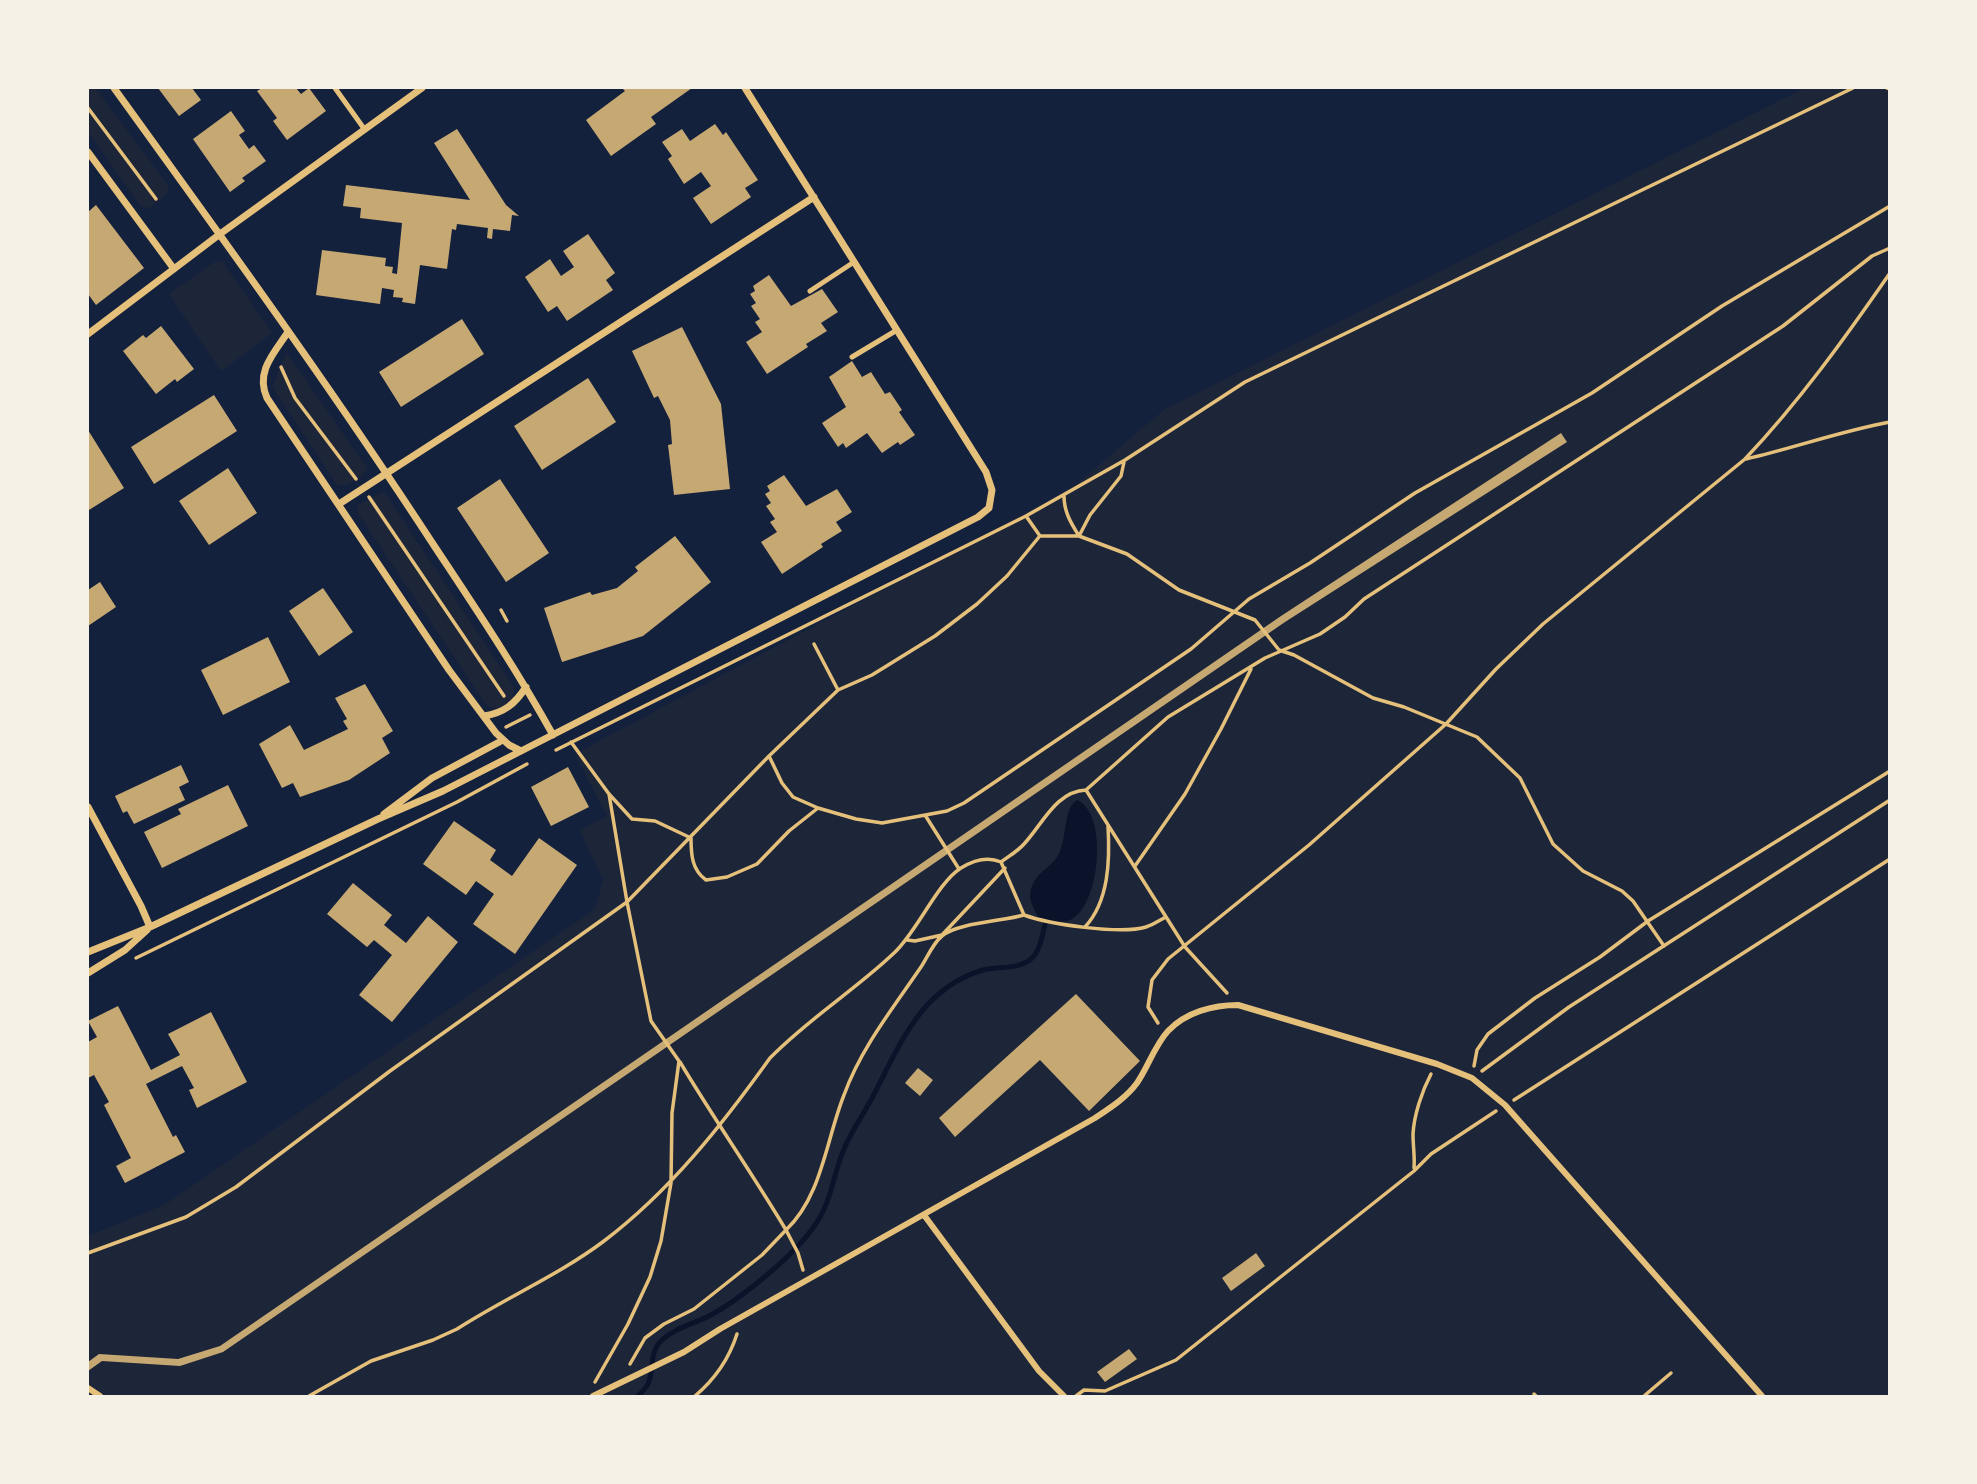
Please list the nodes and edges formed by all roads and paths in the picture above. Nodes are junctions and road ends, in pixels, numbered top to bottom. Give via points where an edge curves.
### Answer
1 (114, 88) edge
2 (334, 88) edge
3 (422, 88) edge
4 (745, 88) edge
5 (1853, 88) edge
6 (88, 108) edge
7 (365, 130) junction
8 (88, 152) edge
9 (814, 197) junction
10 (156, 199) dead end
11 (1889, 206) edge
12 (220, 234) junction
13 (1889, 248) edge
14 (854, 261) junction
15 (174, 269) junction
16 (1889, 273) edge
17 (810, 290) dead end
18 (897, 330) junction
19 (288, 332) junction
20 (88, 334) edge
21 (275, 351) junction
22 (852, 357) dead end
23 (1889, 422) edge
24 (1745, 459) junction
25 (1125, 460) junction
26 (387, 473) junction
27 (363, 488) junction
28 (1064, 496) junction
29 (339, 504) junction
30 (1026, 516) junction
31 (1040, 536) junction
32 (1079, 536) junction
33 (501, 610) dead end
34 (1235, 612) junction
35 (507, 621) dead end
36 (814, 644) dead end
37 (1279, 650) junction
38 (1252, 667) junction
39 (526, 687) junction
40 (838, 690) junction
41 (512, 706) junction
42 (531, 714) dead end
43 (484, 716) junction
44 (1446, 724) junction
45 (504, 728) dead end
46 (553, 735) junction
47 (503, 740) junction
48 (571, 742) junction
49 (521, 751) junction
50 (552, 752) dead end
51 (769, 756) junction
52 (526, 765) dead end
53 (1889, 771) edge
54 (1086, 790) junction
55 (609, 794) junction
56 (1889, 800) edge
57 (88, 807) edge
58 (818, 808) junction
59 (925, 815) junction
60 (378, 819) junction
61 (1108, 824) junction
62 (691, 838) junction
63 (1889, 859) edge
64 (1001, 862) junction
65 (1135, 866) junction
66 (1006, 868) junction
67 (959, 869) junction
68 (627, 902) junction
69 (1024, 915) junction
70 (1166, 917) junction
71 (1648, 921) junction
72 (150, 927) junction
73 (1085, 927) junction
74 (942, 935) junction
75 (907, 940) junction
76 (1664, 946) junction
77 (1185, 947) junction
78 (88, 952) edge
79 (134, 960) dead end
80 (88, 973) edge
81 (1238, 1004) junction
82 (1168, 1031) junction
83 (679, 1061) junction
84 (1437, 1064) junction
85 (1472, 1078) junction
86 (1505, 1105) junction
87 (718, 1126) junction
88 (1414, 1171) junction
89 (671, 1182) junction
90 (924, 1215) junction
91 (786, 1230) junction
92 (88, 1253) edge
93 (798, 1253) dead end
94 (743, 1316) junction
95 (1671, 1373) dead end
96 (621, 1381) junction
97 (88, 1388) edge
98 (592, 1393) edge
99 (100, 1396) edge
100 (309, 1396) edge
101 (695, 1396) edge
102 (1063, 1396) edge
103 (1075, 1396) edge
104 (1644, 1396) edge
105 (1762, 1396) edge

1 - 12 street
2 - 7 lane
3 - 7 street
4 - 9 street
5 - 25 path via 1245,382
6 - 10 path
7 - 12 street
8 - 15 street
9 - 14 street
9 - 26 street
11 - 34 path via 1721,306 1592,393 1415,493
12 - 15 street
12 - 19 street
13 - 37 path via 1872,256 1783,326 1364,599 1320,634
14 - 17 lane
14 - 18 street
15 - 20 street
16 - 24 path via 1836,351
18 - 22 lane
18 - 46 street via 986,472 992,499 989,508
19 - 21 street
19 - 26 street
21 - 27 path via 295,398
21 - 29 street via 263,372 265,394
23 - 24 path
24 - 44 path via 1543,624
25 - 28 path
25 - 32 path via 1121,476
26 - 27 street
26 - 39 street
27 - 29 street
27 - 41 path
28 - 30 path
28 - 32 path via 1069,520
29 - 43 street
30 - 31 path
30 - 48 path
31 - 32 path
31 - 40 path via 977,604 872,675
32 - 34 path via 1127,554 1179,590
33 - 35 path
34 - 37 path via 1255,620
34 - 59 path via 1191,649 964,803
36 - 40 path
37 - 38 path
37 - 44 path via 1373,698
38 - 54 path via 1168,718
38 - 65 path via 1185,793
39 - 41 street
39 - 46 street
40 - 51 path
41 - 43 street
42 - 45 path
43 - 47 street
44 - 71 path via 1477,737 1499,755 1520,778 1553,844 1583,871 1622,891
44 - 77 path
46 - 48 path
46 - 49 street
47 - 49 street
47 - 60 street via 432,778
48 - 50 path
48 - 55 path
49 - 60 street
51 - 58 path via 793,797
51 - 62 path
52 - 79 path
53 - 71 path
54 - 61 path
54 - 64 path via 1077,790 1060,801 1023,845
55 - 62 path via 632,819 655,821
55 - 68 path
56 - 76 path
57 - 72 street
58 - 59 path via 882,823
58 - 62 path via 757,864 727,877 706,880 697,873
59 - 67 path
60 - 72 street
61 - 65 path
61 - 73 path via 1107,873 1093,917
62 - 68 path
63 - 86 path
64 - 66 path
64 - 67 path via 982,859
65 - 70 path
66 - 69 path
66 - 74 path
67 - 75 path
68 - 83 path via 652,1021
68 - 92 path via 236,1187 186,1217
69 - 73 path
69 - 74 path
70 - 73 path via 1145,927
70 - 77 path
71 - 76 path
71 - 85 path via 1488,1034 1477,1050
72 - 78 street
72 - 80 street via 125,950
74 - 75 path
74 - 91 path via 854,1071 803,1212
75 - 87 path via 787,1041
76 - 85 path via 1569,1007
77 - 81 path
77 - 82 path via 1168,959 1152,981 1148,1007
81 - 82 street via 1193,1013
81 - 84 street
82 - 90 street via 1135,1085 1114,1106
83 - 87 path
83 - 89 path via 672,1113
84 - 85 street
84 - 88 path via 1415,1119
85 - 86 street
86 - 88 path via 1431,1154
86 - 105 street
87 - 89 path
87 - 91 path
88 - 103 path via 1176,1360 1105,1391 1084,1390
89 - 98 path via 650,1277
89 - 100 path via 612,1235 559,1269 457,1329 371,1361
90 - 94 street
90 - 102 street
91 - 93 path
91 - 96 path via 694,1309 645,1338
94 - 96 street
94 - 101 path via 724,1363
95 - 104 path
96 - 98 street
97 - 99 street

